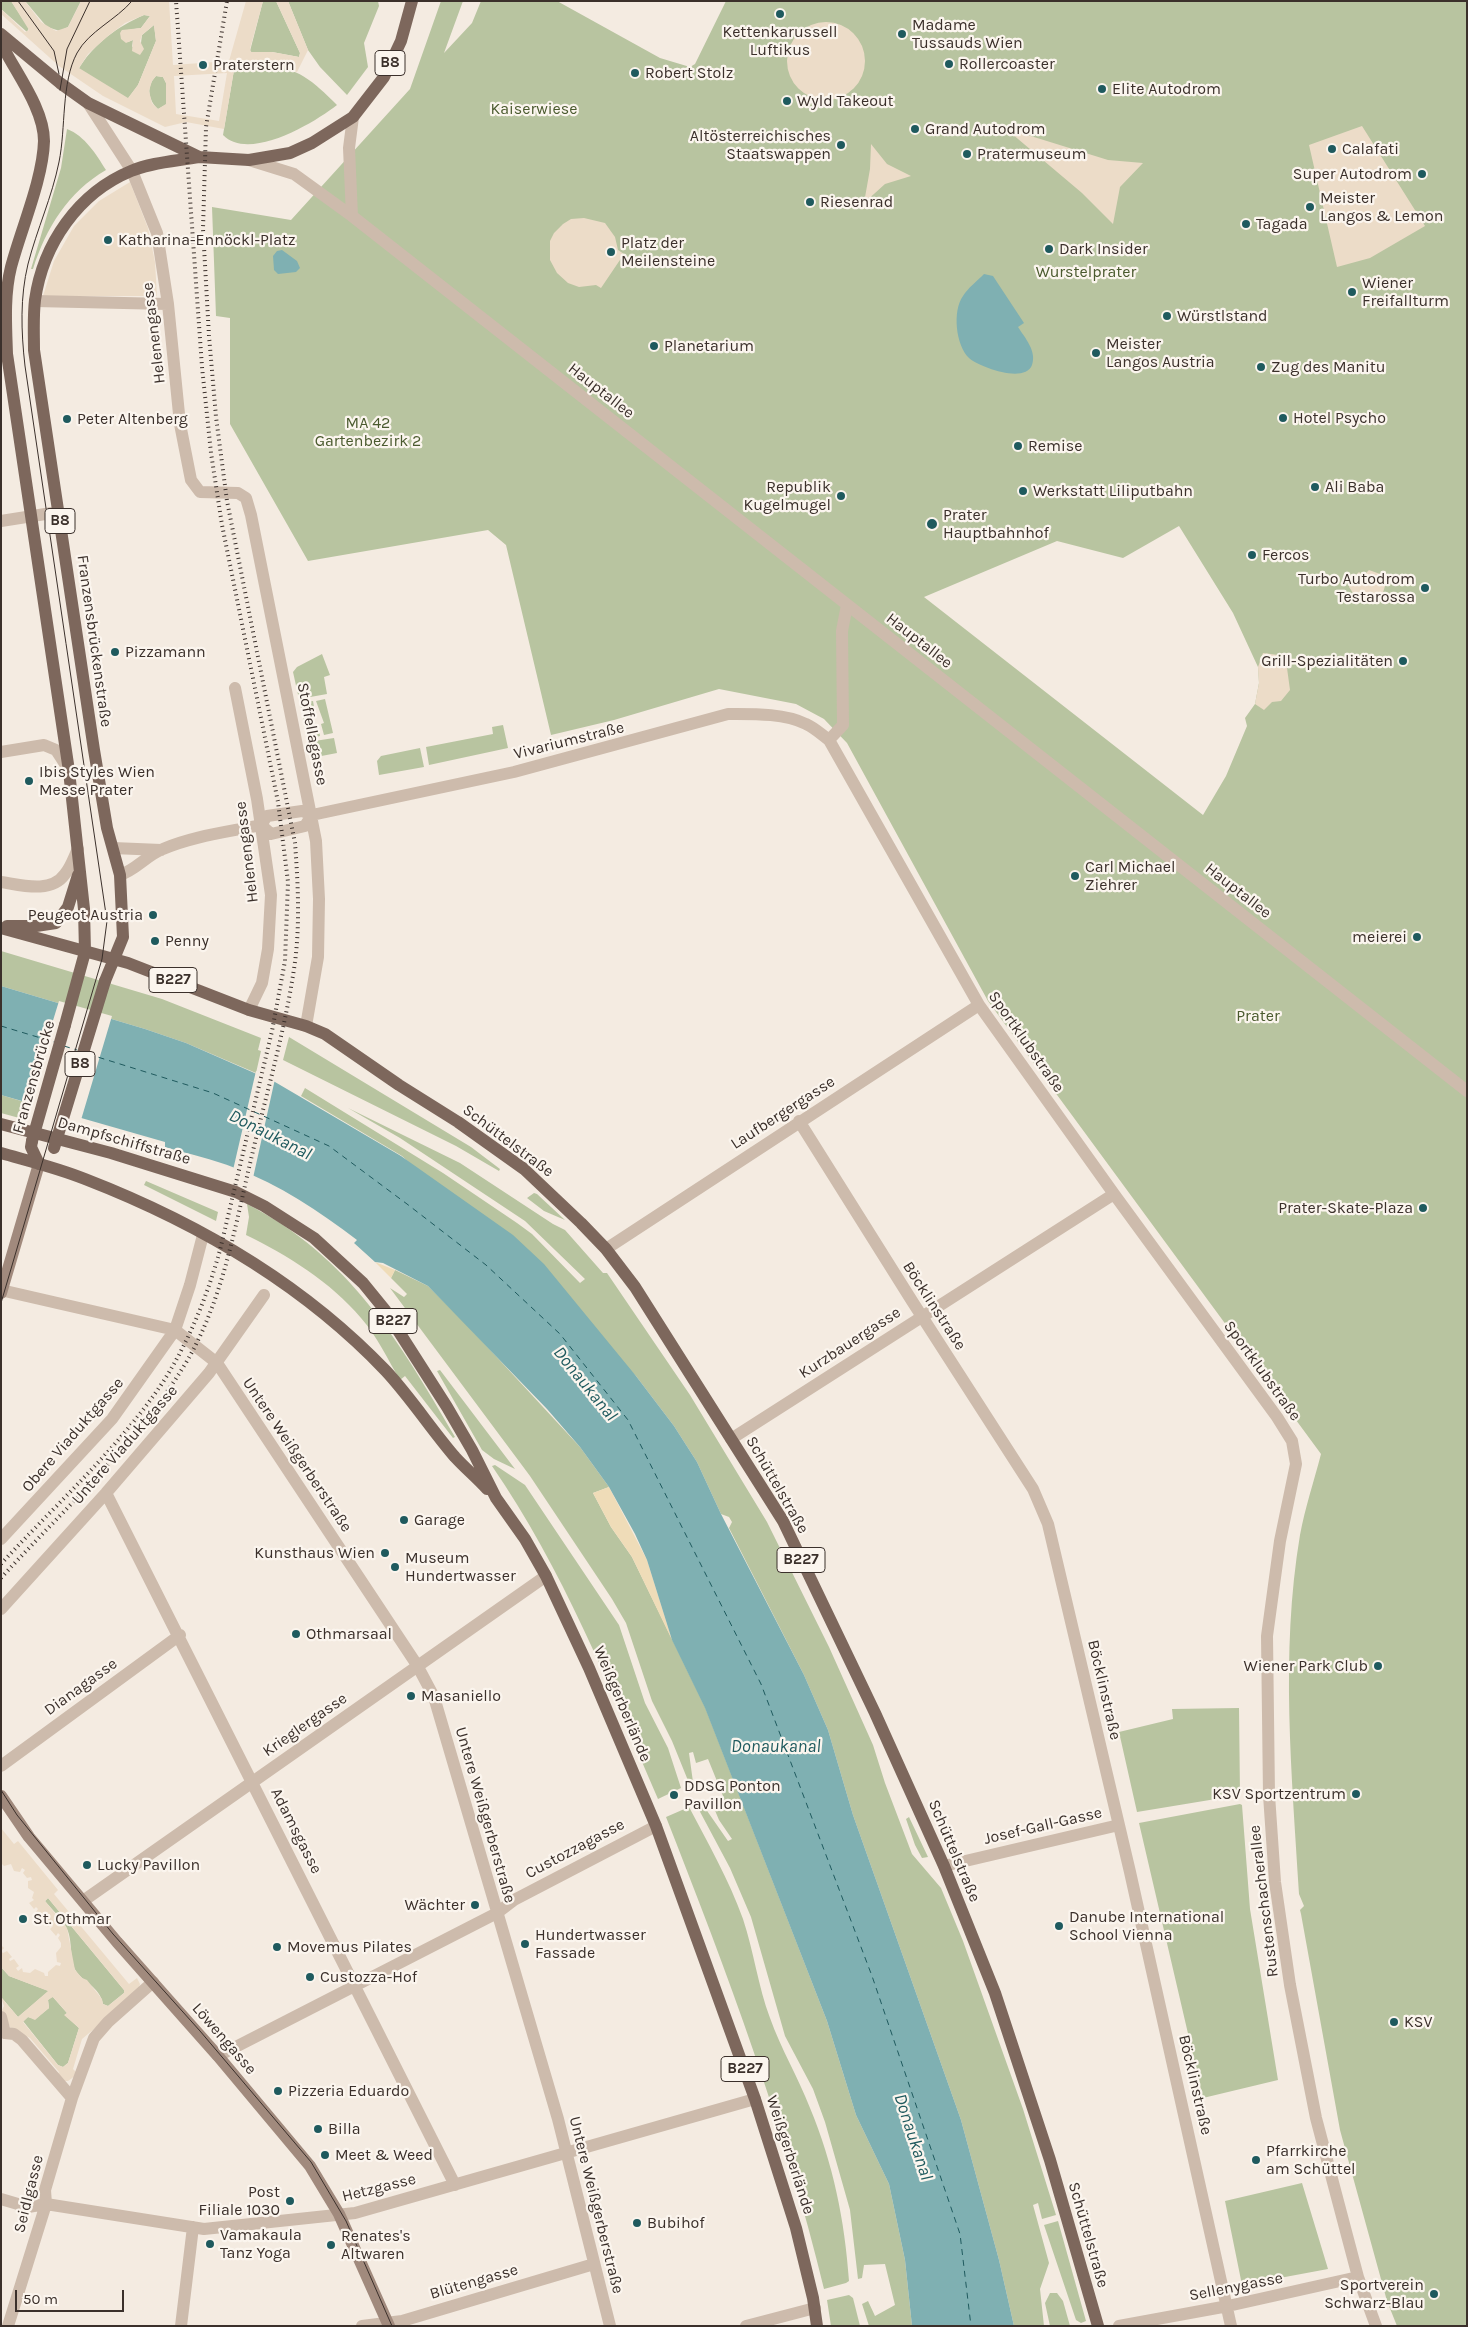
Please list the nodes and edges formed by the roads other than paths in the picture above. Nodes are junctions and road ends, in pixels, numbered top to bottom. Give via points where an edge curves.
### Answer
1 (412, 1) edge
2 (1, 34) edge
3 (1, 43) edge
4 (88, 103) junction
5 (353, 117) junction
6 (199, 157) junction
7 (250, 160) junction
8 (132, 171) junction
9 (352, 216) junction
10 (35, 301) junction
11 (168, 304) junction
12 (4, 355) edge
13 (200, 492) joint
14 (58, 512) junction
15 (31, 516) junction
16 (1, 521) edge
17 (847, 605) junction
18 (236, 688) dead end
19 (829, 740) junction
20 (1, 752) edge
21 (69, 771) junction
22 (312, 815) junction
23 (261, 825) junction
24 (112, 848) junction
25 (78, 849) junction
26 (161, 850) junction
27 (80, 868) junction
28 (120, 876) junction
29 (1, 882) edge
30 (1, 927) edge
31 (85, 952) junction
32 (115, 960) junction
33 (979, 1005) junction
34 (249, 1010) junction
35 (306, 1026) junction
36 (1467, 1091) edge
37 (800, 1122) junction
38 (1, 1124) edge
39 (1, 1153) edge
40 (39, 1164) junction
41 (236, 1192) joint
42 (1114, 1194) junction
43 (203, 1235) junction
44 (606, 1249) junction
45 (2, 1291) edge
46 (264, 1295) dead end
47 (922, 1316) junction
48 (175, 1330) junction
49 (217, 1363) junction
50 (731, 1439) junction
51 (1296, 1464) joint
52 (106, 1492) junction
53 (496, 1498) junction
54 (1, 1540) edge
55 (546, 1576) junction
56 (1, 1609) edge
57 (180, 1635) junction
58 (417, 1665) junction
59 (1, 1766) edge
60 (254, 1781) junction
61 (1, 1796) edge
62 (1120, 1825) junction
63 (656, 1826) junction
64 (944, 1866) junction
65 (83, 1901) junction
66 (497, 1913) junction
67 (154, 1982) junction
68 (355, 1985) junction
69 (1, 2017) edge
70 (3, 2034) edge
71 (218, 2056) junction
72 (72, 2098) junction
73 (755, 2099) junction
74 (565, 2152) junction
75 (456, 2185) junction
76 (1, 2199) edge
77 (46, 2204) junction
78 (339, 2214) junction
79 (193, 2227) junction
80 (594, 2264) junction
81 (1358, 2277) junction
82 (1228, 2306) junction
83 (815, 2308) junction
84 (388, 2324) edge
85 (8, 2326) edge
86 (181, 2326) edge
87 (362, 2326) edge
88 (610, 2326) edge
89 (746, 2326) edge
90 (817, 2326) edge
91 (1098, 2326) edge
92 (1119, 2326) edge
93 (1231, 2326) edge
94 (1376, 2326) edge

1 - 5 main road, B8 via 401,42 384,77
2 - 4 main road, B8
3 - 12 main road, B8 via 36,106 44,140 38,177 10,269
4 - 6 main road, B8
4 - 8 street
5 - 7 main road, B8 via 290,152
5 - 9 street via 349,148
6 - 7 main road, B8
6 - 8 main road, Franzensbrückenstraße / B8
7 - 9 street, Hauptallee via 294,174
8 - 10 main road, Franzensbrückenstraße / B8 via 96,191 78,206 46,258
8 - 11 street, Helenengasse via 157,233
9 - 17 street, Hauptallee
10 - 11 street
10 - 14 main road, Franzensbrückenstraße / B8 via 34,350
11 - 13 street, Helenengasse via 180,424 192,480
12 - 15 main road, B8
13 - 22 street, Stoffellagasse via 238,492 246,498
14 - 15 street
14 - 24 main road, Franzensbrückenstraße / B8
15 - 16 street
15 - 21 main road, B8
17 - 19 street via 842,641 843,725
17 - 36 street, Hauptallee
18 - 23 street, Helenengasse
19 - 22 street, Vivariumstraße via 806,724 764,716 728,714 514,772
19 - 33 street, Sportklubstraße
20 - 21 street via 44,745 56,750
21 - 25 main road, B8
22 - 23 street, Vivariumstraße via 305,826 270,834
22 - 35 street, Stoffellagasse via 319,899 318,957
23 - 26 street, Vivariumstraße
23 - 34 street, Helenengasse via 270,896 268,949 262,983
24 - 26 street, Vivariumstraße
24 - 28 main road, Franzensbrückenstraße / B8
25 - 27 main road, B8
25 - 29 street via 65,876 52,885 39,887
26 - 28 street, Vivariumstraße
27 - 30 main road via 68,907 56,923
27 - 31 main road, B8
28 - 32 main road, Franzensbrückenstraße / B8 via 123,937
30 - 31 main road, B227
31 - 32 main road, Schüttelstraße / B227
31 - 40 main road, Franzensbrücke / B8, bridge via 32,1142
32 - 34 main road, Schüttelstraße / B227
32 - 40 main road, Franzensbrückenstraße / B8, bridge via 105,981 54,1148
33 - 37 street, Laufbergergasse
33 - 42 street, Sportklubstraße
34 - 35 main road, Schüttelstraße / B227
35 - 44 main road, Schüttelstraße / B227 via 344,1046 524,1169
37 - 44 street, Laufbergergasse
37 - 47 street, Böcklinstraße
38 - 41 main road, Dampfschiffstraße / B227 via 111,1152
39 - 40 main road, B227
40 - 43 main road, B227 via 112,1190
40 - 45 street
41 - 53 main road, Weißgerberlände / B227 via 314,1238 363,1283 385,1310 430,1380
42 - 47 street, Kurzbauergasse
42 - 51 street, Sportklubstraße via 1277,1417 1292,1442
43 - 48 street, Obere Viaduktgasse
43 - 53 main road, B227 via 276,1277 344,1332 386,1372 456,1457
44 - 50 main road, Schüttelstraße / B227 via 635,1288
45 - 48 street
46 - 49 street, Untere Viaduktgasse
47 - 50 street, Kurzbauergasse
47 - 62 street, Böcklinstraße via 1033,1489 1048,1524
48 - 49 street, Untere Weißgerberstraße
48 - 54 street, Obere Viaduktgasse via 112,1419
49 - 52 street, Untere Viaduktgasse
49 - 58 street, Untere Weißgerberstraße
50 - 64 main road, Schüttelstraße / B227 via 783,1521
51 - 81 street, Rustenschacherallee via 1280,1541 1267,1636 1269,1795 1290,1985 1316,2118
52 - 56 street, Untere Viaduktgasse
52 - 57 street, Adamsgasse
53 - 55 main road, Weißgerberlände / B227
55 - 58 street, Krieglergasse
55 - 63 main road, Weißgerberlände / B227
57 - 59 street, Dianagasse
57 - 60 street, Adamsgasse
58 - 60 street, Krieglergasse
58 - 66 street, Untere Weißgerberstraße via 434,1697
60 - 65 street, Krieglergasse
60 - 68 street, Adamsgasse
61 - 65 street, Löwengasse
62 - 64 street, Josef-Gall-Gasse
62 - 82 street, Böcklinstraße
63 - 66 street, Custozzagasse via 514,1900
63 - 73 main road, Weißgerberlände / B227
64 - 91 main road, Schüttelstraße / B227 via 995,1993 1050,2160
65 - 67 street, Löwengasse
66 - 68 street, Custozzagasse
66 - 74 street, Untere Weißgerberstraße
67 - 71 street, Löwengasse
67 - 72 street, Seidlgasse via 98,2032
68 - 71 street, Custozzagasse
68 - 75 street, Adamsgasse
69 - 70 street
70 - 72 street via 14,2034 22,2040
71 - 78 street, Löwengasse via 304,2159
72 - 77 street, Seidlgasse via 45,2190
73 - 74 street, Hetzgasse
73 - 83 main road, Weißgerberlände / B227 via 796,2228
74 - 75 street, Hetzgasse
74 - 80 street, Untere Weißgerberstraße
75 - 78 street, Hetzgasse via 355,2213
76 - 77 street, Hetzgasse via 28,2206
77 - 79 street, Hetzgasse
77 - 85 street, Seidlgasse
78 - 79 street, Hetzgasse via 204,2229
78 - 84 street, Löwengasse
79 - 86 street
80 - 84 street, Blütengasse
80 - 88 street, Untere Weißgerberstraße
81 - 82 street, Sellenygasse
81 - 94 street, Rustenschacherallee
82 - 92 street, Sellenygasse
82 - 93 street, Böcklinstraße
83 - 89 street
83 - 90 main road, Weißgerberlände / B227
84 - 87 street, Blütengasse

